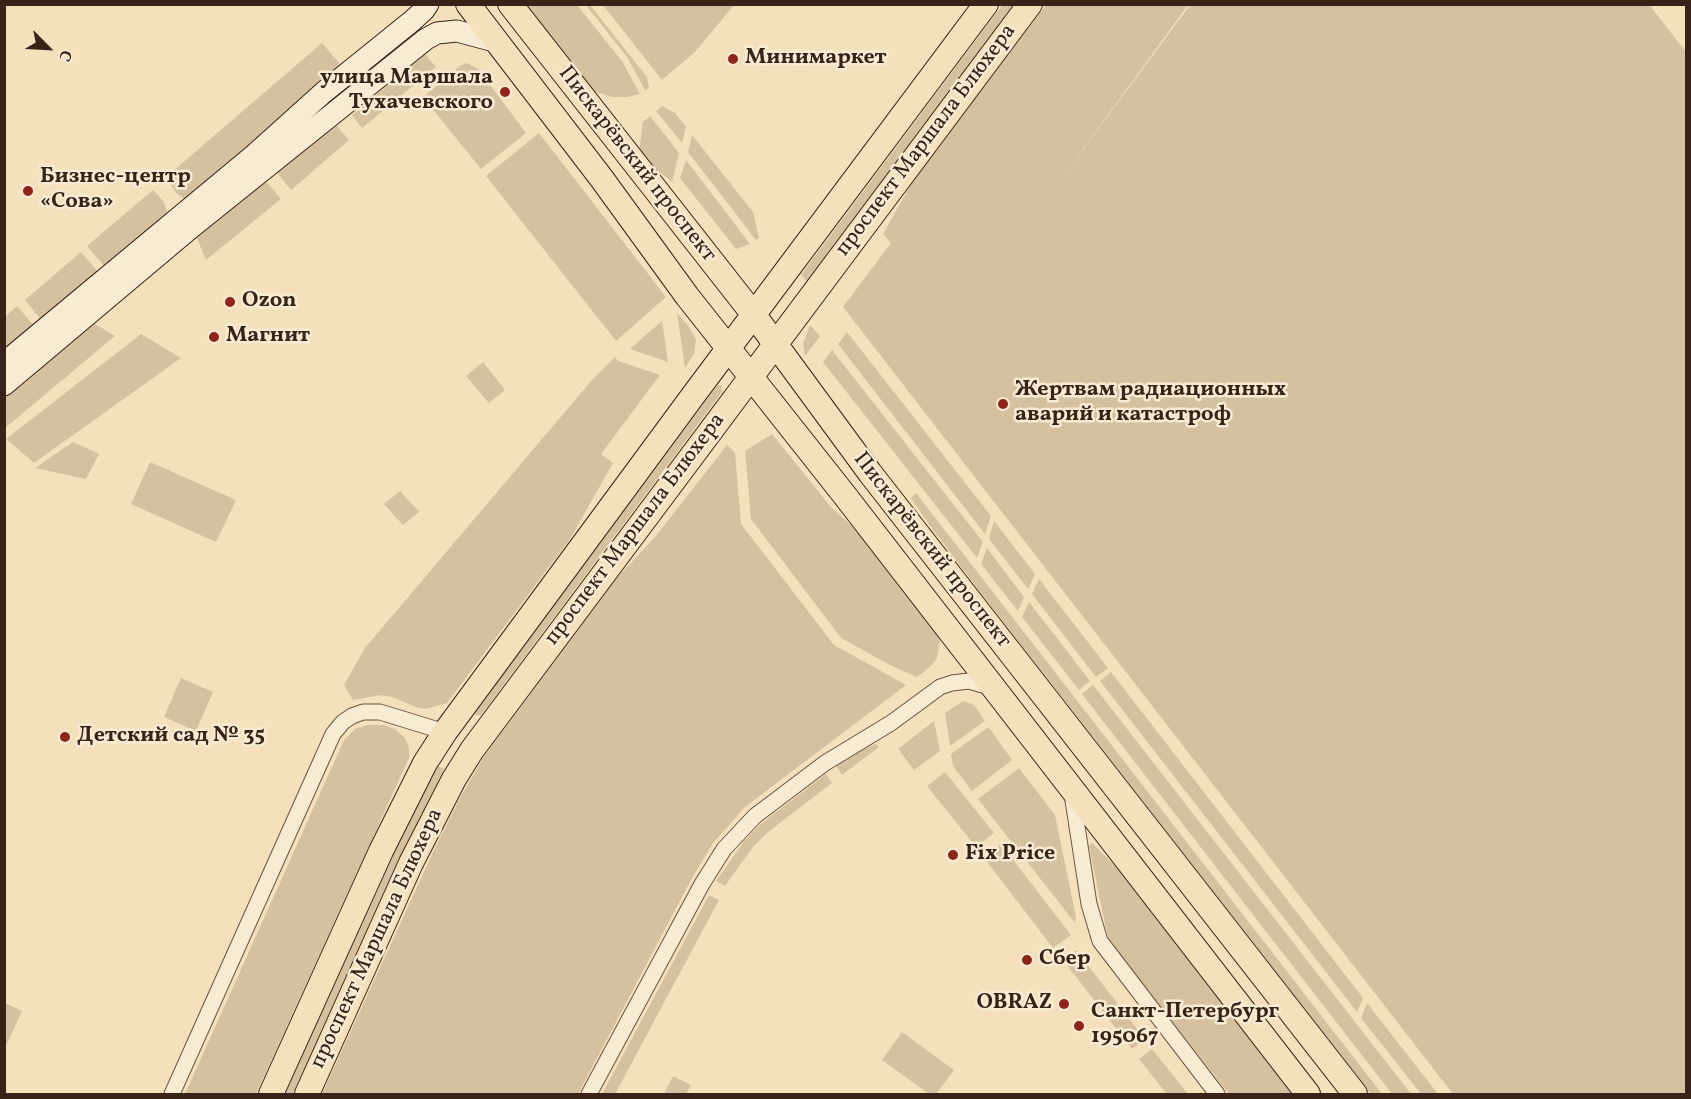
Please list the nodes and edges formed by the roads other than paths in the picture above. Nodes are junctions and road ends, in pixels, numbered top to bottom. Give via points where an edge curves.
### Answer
1 (428, 4) edge
2 (468, 4) edge
3 (510, 4) edge
4 (986, 4) edge
5 (1030, 4) edge
6 (498, 42) junction
7 (754, 315) junction
8 (775, 343) junction
9 (729, 348) junction
10 (4, 363) edge
11 (751, 376) junction
12 (4, 385) edge
13 (993, 688) junction
14 (445, 732) junction
15 (472, 750) junction
16 (1072, 790) junction
17 (172, 1095) edge
18 (271, 1095) edge
19 (307, 1095) edge
20 (589, 1095) edge
21 (1216, 1095) edge
22 (1308, 1095) edge
23 (1355, 1095) edge

1 - 10 street
2 - 6 main road, Пискарёвский проспект
3 - 7 main road, Пискарёвский проспект
4 - 7 main road, проспект Маршала Блюхера
5 - 8 main road, проспект Маршала Блюхера
6 - 9 main road, Пискарёвский проспект
6 - 12 street via 457,31 437,33 426,39
7 - 8 main road, Пискарёвский проспект
7 - 9 main road, проспект Маршала Блюхера
8 - 11 main road, проспект Маршала Блюхера
8 - 23 main road, Пискарёвский проспект via 870,473
9 - 11 main road, Пискарёвский проспект
9 - 14 main road, проспект Маршала Блюхера
11 - 13 main road, Пискарёвский проспект
11 - 15 main road, проспект Маршала Блюхера
13 - 16 main road, Пискарёвский проспект
13 - 20 street via 969,681 940,687 825,763 755,816 724,849 702,884
14 - 15 main road
14 - 17 street via 380,712 363,712 351,716 333,734
14 - 18 main road, проспект Маршала Блюхера via 381,850
15 - 19 main road, проспект Маршала Блюхера via 411,863
16 - 21 street via 1089,904 1100,941
16 - 22 main road, Пискарёвский проспект

